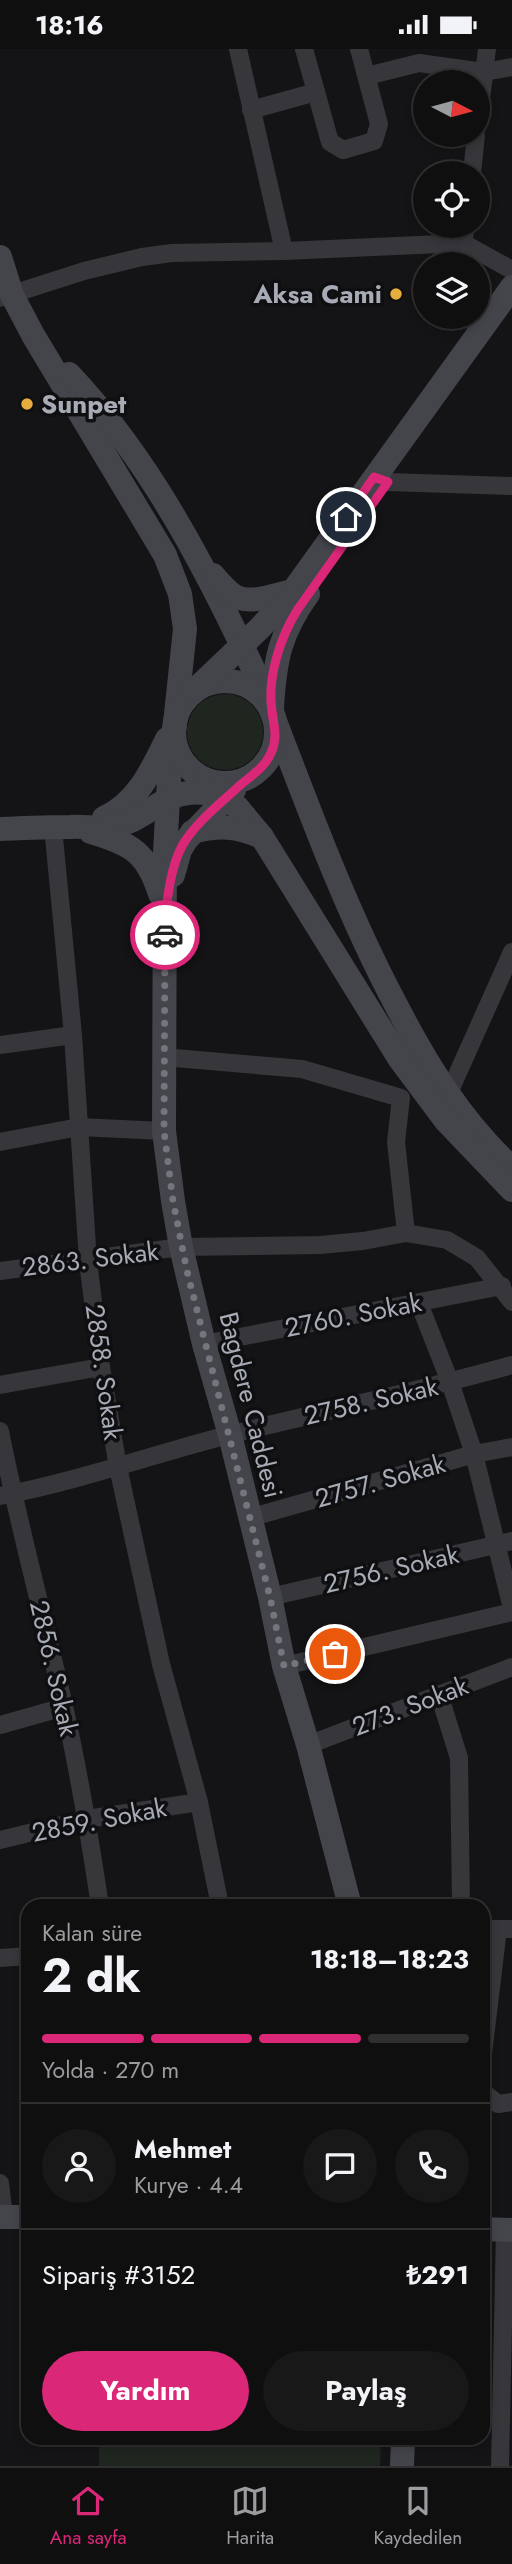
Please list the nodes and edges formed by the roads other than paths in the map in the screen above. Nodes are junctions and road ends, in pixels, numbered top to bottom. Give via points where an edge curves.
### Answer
1 (238, 49) edge
2 (304, 49) edge
3 (359, 49) edge
4 (488, 49) edge
5 (417, 56) edge
6 (512, 67) edge
7 (476, 70) edge
8 (484, 70) edge
9 (490, 71) edge
10 (367, 76) junction
11 (316, 92) junction
12 (251, 110) junction
13 (430, 238) edge
14 (468, 238) edge
15 (284, 251) junction
16 (0, 257) edge
17 (512, 270) edge
18 (512, 287) edge
19 (6, 297) edge
20 (33, 335) junction
21 (381, 480) junction
22 (512, 487) edge
23 (201, 563) junction
24 (293, 591) junction
25 (242, 646) junction
26 (195, 690) junction
27 (272, 711) junction
28 (174, 724) junction
29 (246, 779) junction
30 (206, 781) junction
31 (226, 798) junction
32 (168, 799) junction
33 (63, 827) junction
34 (0, 829) edge
35 (192, 831) junction
36 (262, 837) junction
37 (165, 909) junction
38 (512, 952) edge
39 (73, 1035) junction
40 (0, 1045) edge
41 (163, 1057) junction
42 (409, 1091) junction
43 (448, 1095) junction
44 (79, 1127) junction
45 (164, 1131) junction
46 (0, 1142) edge
47 (512, 1168) edge
48 (512, 1190) edge
49 (406, 1233) junction
50 (181, 1247) junction
51 (88, 1261) junction
52 (0, 1271) edge
53 (507, 1294) edge
54 (419, 1303) junction
55 (204, 1344) junction
56 (512, 1365) edge
57 (101, 1367) junction
58 (450, 1382) junction
59 (0, 1385) edge
60 (0, 1431) edge
61 (230, 1435) junction
62 (512, 1447) edge
63 (474, 1454) junction
64 (118, 1467) junction
65 (6, 1495) edge
66 (249, 1518) junction
67 (505, 1543) edge
68 (270, 1597) junction
69 (512, 1610) edge
70 (284, 1666) junction
71 (512, 1667) edge
72 (439, 1693) junction
73 (64, 1707) junction
74 (0, 1725) edge
75 (307, 1745) junction
76 (199, 1802) junction
77 (86, 1819) junction
78 (0, 1840) edge
79 (99, 1899) edge
80 (219, 1899) edge
81 (347, 1899) edge
82 (461, 1899) edge
83 (498, 1929) edge
84 (21, 1956) edge
85 (0, 1958) edge
86 (490, 1996) edge
87 (490, 2097) edge
88 (512, 2102) edge
89 (0, 2183) edge
90 (11, 2217) edge
91 (500, 2229) edge
92 (507, 2370) edge
93 (403, 2445) edge
94 (402, 2466) edge
95 (500, 2466) edge

1 - 12 street
2 - 11 street
3 - 10 street
4 - 8 street
5 - 7 street
5 - 10 street
6 - 9 street
10 - 11 street via 379,124 373,141 342,150 330,142
11 - 12 street
12 - 15 street
13 - 15 street
14 - 17 street
15 - 19 street via 142,257
16 - 19 main road
18 - 21 main road
19 - 20 main road
20 - 23 main road via 99,406 156,487
20 - 28 main road via 177,581 185,636
21 - 22 street
21 - 24 main road
21 - 27 main road via 285,631 274,667
23 - 24 main road via 241,599
23 - 25 main road
24 - 25 main road
25 - 26 main road
25 - 27 main road
26 - 27 main road via 213,682 243,684 260,694
26 - 28 main road via 181,705
27 - 29 main road via 276,730 273,750 262,768
27 - 43 main road via 360,933 424,1059
28 - 30 main road via 175,744 183,762
28 - 32 main road
28 - 33 main road via 129,803 109,816
29 - 30 main road via 226,784
29 - 31 main road
30 - 31 main road
31 - 32 main road via 195,791
31 - 35 main road
31 - 36 main road
32 - 33 main road via 119,824
32 - 37 main road
33 - 34 main road
33 - 37 main road via 118,840 132,849 153,871
33 - 39 street, 2858. Sokak
35 - 36 main road via 229,827
35 - 37 main road via 180,850
36 - 42 main road via 399,1058
37 - 41 main road, Bagdere Caddesi
38 - 43 street
39 - 40 street
39 - 44 street, 2858. Sokak
41 - 42 street via 302,1069
41 - 45 main road, Bagdere Caddesi
42 - 48 main road via 446,1121
42 - 49 street via 396,1142
43 - 47 main road
44 - 45 street
44 - 46 street
44 - 51 street, 2858. Sokak
45 - 50 main road, Bagdere Caddesi
49 - 50 street via 320,1245
49 - 53 street via 447,1240 477,1258
50 - 51 street, 2863. Sokak
50 - 55 main road, Bagdere Caddesi
51 - 52 street, 2863. Sokak
51 - 57 street, 2858. Sokak
53 - 54 street, 2760. Sokak
54 - 55 street, 2760. Sokak
54 - 58 street
55 - 61 main road, Bagdere Caddesi
56 - 58 street, 2758. Sokak
57 - 59 street
57 - 64 street, 2858. Sokak
58 - 61 street, 2758. Sokak
58 - 63 street
60 - 65 street, 2856. Sokak
61 - 64 street, 2758. Sokak
61 - 66 main road, Bagdere Caddesi
62 - 63 street, 2757. Sokak
63 - 66 street, 2757. Sokak
63 - 67 street
64 - 65 street, 2758. Sokak
64 - 76 street, 2858. Sokak via 161,1664
65 - 73 street, 2856. Sokak
66 - 68 main road, Bagdere Caddesi
67 - 68 street, 2756. Sokak
67 - 69 street
68 - 70 main road, Bagdere Caddesi
69 - 70 street
70 - 75 main road, Bagdere Caddesi
71 - 72 street, 273. Sokak
72 - 75 street, 273. Sokak
72 - 82 street via 459,1758
73 - 74 street
73 - 77 street, 2856. Sokak
75 - 81 main road, Bagdere Caddesi
76 - 77 street, 2859. Sokak
76 - 80 street, 2858. Sokak
77 - 78 street, 2859. Sokak
77 - 79 street, 2856. Sokak
83 - 86 street
84 - 85 street
87 - 88 street via 498,2103
89 - 90 street
91 - 92 street
92 - 95 street
93 - 94 main road

